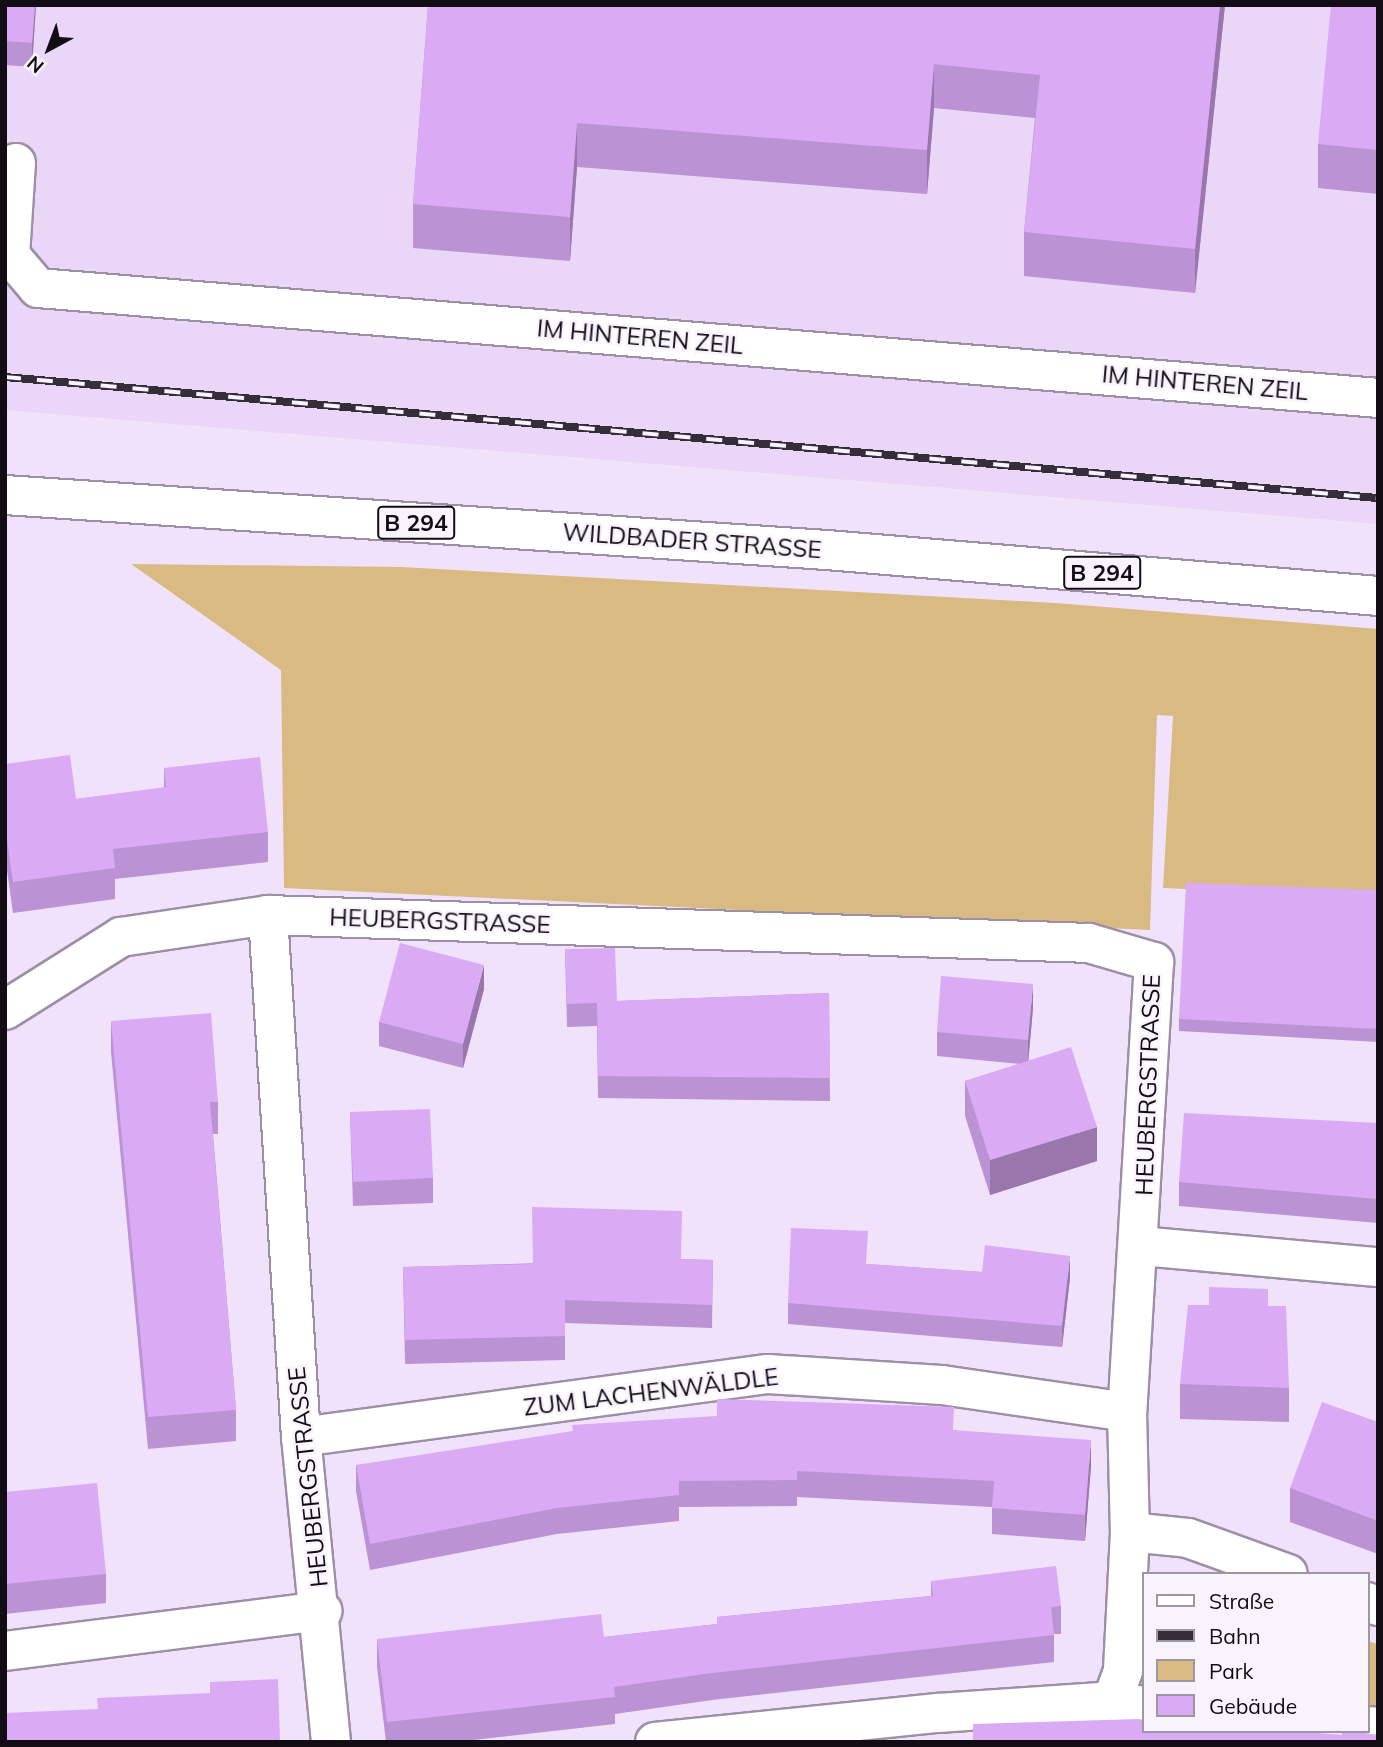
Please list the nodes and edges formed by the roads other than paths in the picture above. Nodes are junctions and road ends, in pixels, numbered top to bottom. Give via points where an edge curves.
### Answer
1 (16, 163) dead end
2 (1378, 398) edge
3 (5, 495) edge
4 (1378, 596) edge
5 (268, 915) junction
6 (5, 1010) edge
7 (1141, 1246) junction
8 (1378, 1267) edge
9 (1127, 1412) junction
10 (301, 1437) junction
11 (1130, 1532) junction
12 (1282, 1572) edge
13 (322, 1611) junction
14 (5, 1651) edge
15 (1128, 1703) edge
16 (938, 1727) edge
17 (331, 1742) edge
18 (655, 1742) edge

1 - 2 street, IM HINTEREN ZEIL via 10,255 38,288
3 - 4 street, WILDBADER STRASSE / B 294 via 827,550
5 - 6 street via 121,937
5 - 7 street, HEUBERGSTRASSE via 1090,943 1154,962
5 - 10 street, HEUBERGSTRASSE
7 - 8 street
7 - 9 street, HEUBERGSTRASSE
9 - 10 street, ZUM LACHENWÄLDLE via 942,1385 768,1374
9 - 11 street, HEUBERGSTRASSE
10 - 13 street, HEUBERGSTRASSE
11 - 12 street via 1188,1538
11 - 15 street, HEUBERGSTRASSE via 1123,1671
13 - 14 street
13 - 17 street, HEUBERGSTRASSE
15 - 16 street
16 - 18 street

